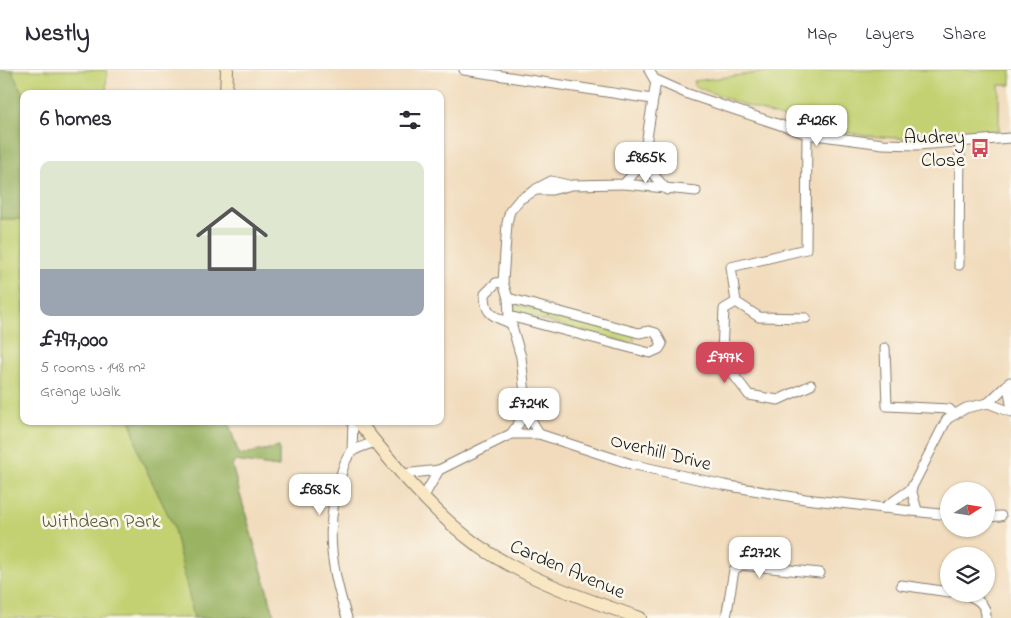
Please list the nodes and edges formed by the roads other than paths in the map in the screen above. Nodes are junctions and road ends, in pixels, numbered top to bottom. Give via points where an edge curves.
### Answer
1 (227, 70) edge
2 (464, 70) edge
3 (649, 70) edge
4 (656, 81) junction
5 (226, 90) edge
6 (652, 99) junction
7 (807, 134) junction
8 (1011, 138) edge
9 (960, 142) junction
10 (643, 163) junction
11 (624, 184) junction
12 (667, 190) junction
13 (696, 191) dead end
14 (959, 265) dead end
15 (503, 282) junction
16 (508, 298) junction
17 (736, 302) junction
18 (546, 308) junction
19 (806, 318) dead end
20 (511, 320) junction
21 (543, 324) junction
22 (639, 333) junction
23 (885, 348) dead end
24 (636, 349) junction
25 (1009, 382) edge
26 (811, 385) dead end
27 (988, 402) junction
28 (1011, 404) edge
29 (527, 412) junction
30 (1011, 412) edge
31 (954, 414) junction
32 (353, 425) edge
33 (361, 425) edge
34 (511, 434) junction
35 (539, 434) junction
36 (374, 442) junction
37 (352, 452) junction
38 (439, 470) junction
39 (403, 474) junction
40 (911, 489) junction
41 (424, 496) junction
42 (884, 508) junction
43 (917, 510) junction
44 (940, 514) edge
45 (995, 516) edge
46 (1001, 516) dead end
47 (820, 572) dead end
48 (901, 585) dead end
49 (940, 591) edge
50 (981, 602) edge
51 (347, 618) edge
52 (640, 618) edge
53 (726, 618) edge
54 (986, 618) edge

1 - 5 street
2 - 6 street
3 - 4 street
4 - 6 street
4 - 7 street
6 - 10 street
7 - 9 street via 883,144
7 - 17 street via 806,249 730,267
8 - 9 street
9 - 14 street
10 - 11 street
10 - 12 street
11 - 12 street
11 - 15 street via 572,185 551,181 520,199 510,211 507,222
12 - 13 street
15 - 16 street
15 - 20 street via 496,283 486,294 485,307 492,316
16 - 18 street
16 - 20 street
17 - 19 street via 759,317
17 - 26 street via 724,309 722,352 748,395 778,400
18 - 21 street
18 - 22 street
20 - 21 street
20 - 29 street via 521,357
21 - 24 street
22 - 24 street
22 - 24 street via 656,333 662,344 650,353
23 - 31 street via 887,406 949,409
25 - 27 street
25 - 28 street
27 - 30 street
27 - 31 street
29 - 34 street
29 - 35 street
31 - 40 street via 947,419
32 - 37 street
33 - 36 street, Carden Avenue
34 - 35 street, Overhill Drive
34 - 38 street, Overhill Drive
35 - 42 street, Overhill Drive via 631,464 724,485
36 - 37 street
36 - 39 street, Carden Avenue
37 - 51 street via 333,498 330,540 338,590
38 - 39 street, Overhill Drive
38 - 41 street
39 - 41 street, Carden Avenue
40 - 42 street
40 - 43 street
41 - 52 street, Carden Avenue via 456,528 501,561 542,582
42 - 43 street, Overhill Drive
43 - 44 street, Overhill Drive
45 - 46 street
47 - 53 street via 741,565 734,570
48 - 49 street
50 - 54 street

